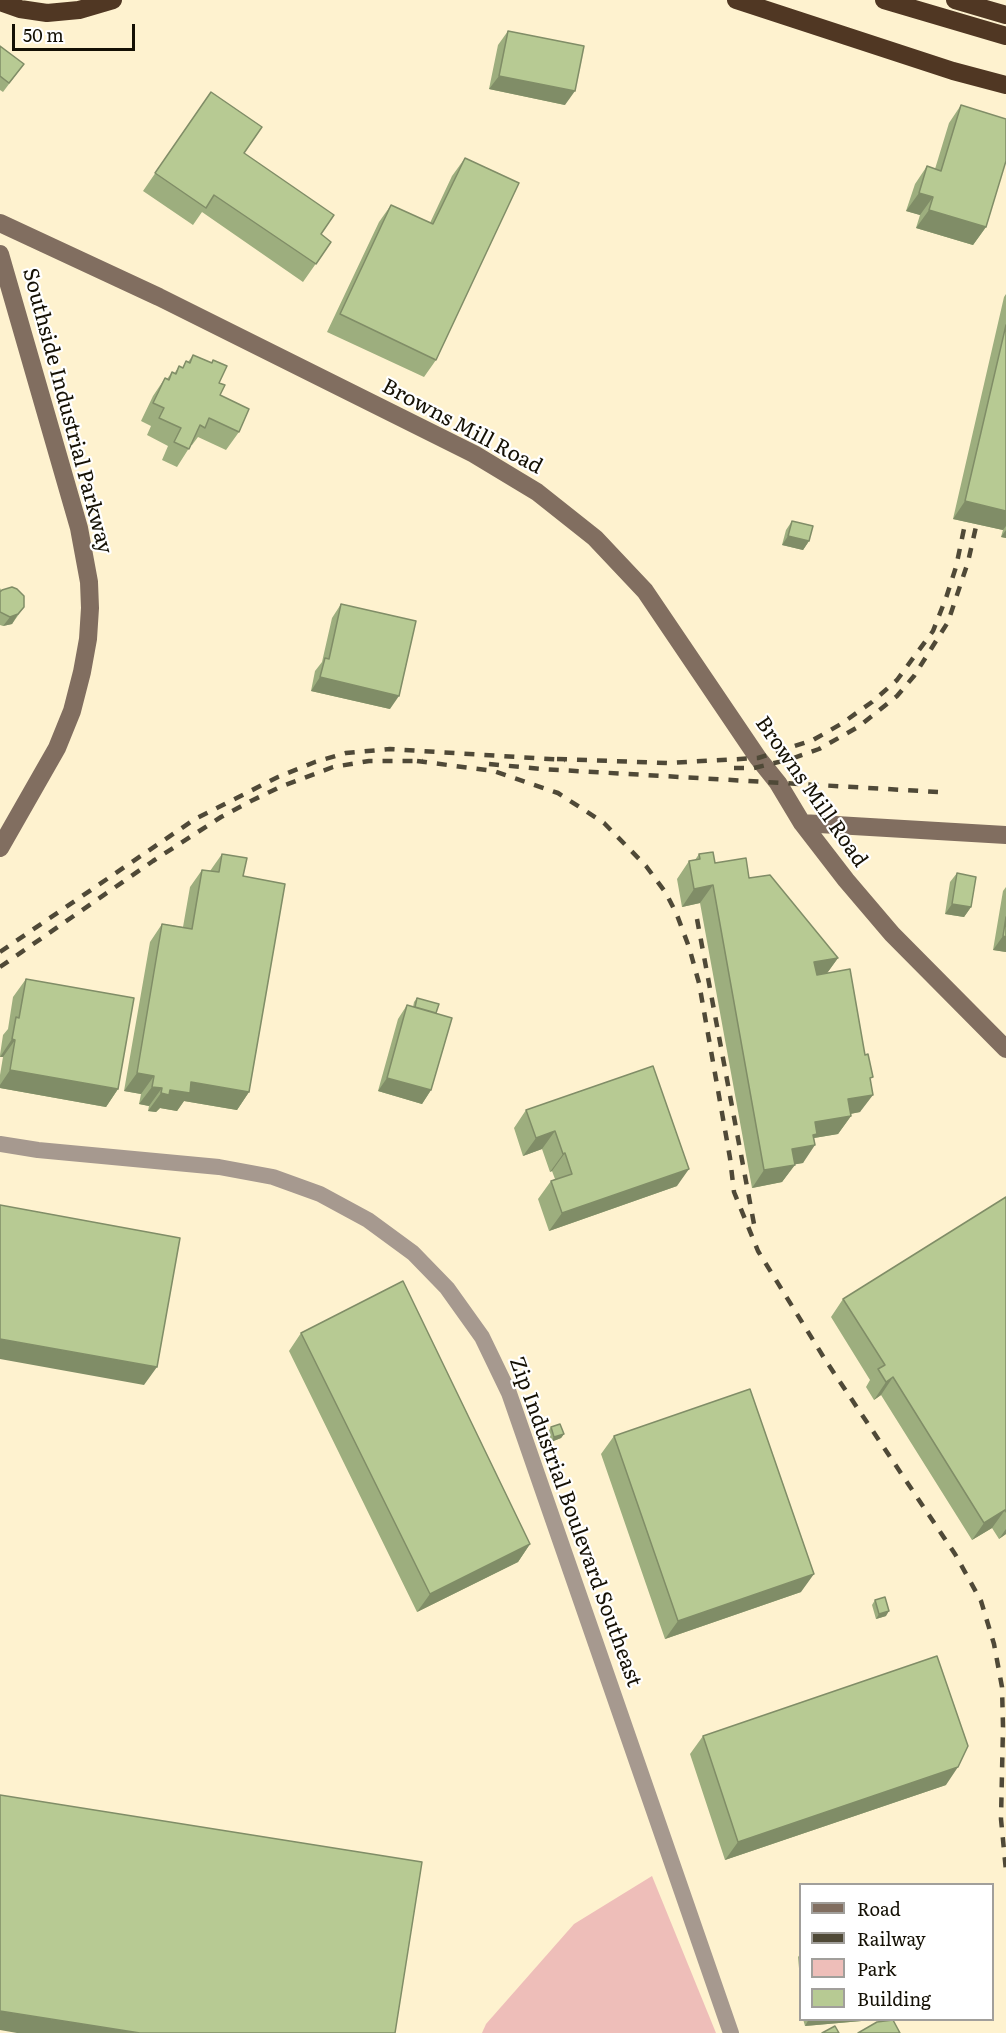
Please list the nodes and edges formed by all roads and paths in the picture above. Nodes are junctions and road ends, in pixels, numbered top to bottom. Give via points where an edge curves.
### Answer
1 (113, 0) edge
2 (736, 0) edge
3 (884, 0) edge
4 (955, 0) edge
5 (0, 2) edge
6 (1006, 15) edge
7 (1006, 36) edge
8 (1006, 85) edge
9 (0, 223) edge
10 (0, 254) edge
11 (802, 823) junction
12 (1006, 835) edge
13 (0, 848) edge
14 (1006, 1049) edge
15 (0, 1144) edge
16 (731, 2033) edge

1 - 5 highway via 79,10 47,13
2 - 8 highway
3 - 7 highway
4 - 6 highway
9 - 11 street, Browns Mill Road via 159,297 474,454 537,492 595,538 645,591
10 - 13 street, Southside Industrial Parkway via 74,508 85,556 90,608 88,639 72,711 57,748
11 - 12 street
11 - 14 street, Browns Mill Road via 892,934
15 - 16 street, Zip Industrial Boulevard Southeast via 219,1167 273,1177 320,1194 368,1220 413,1253 447,1288 482,1337 509,1393

